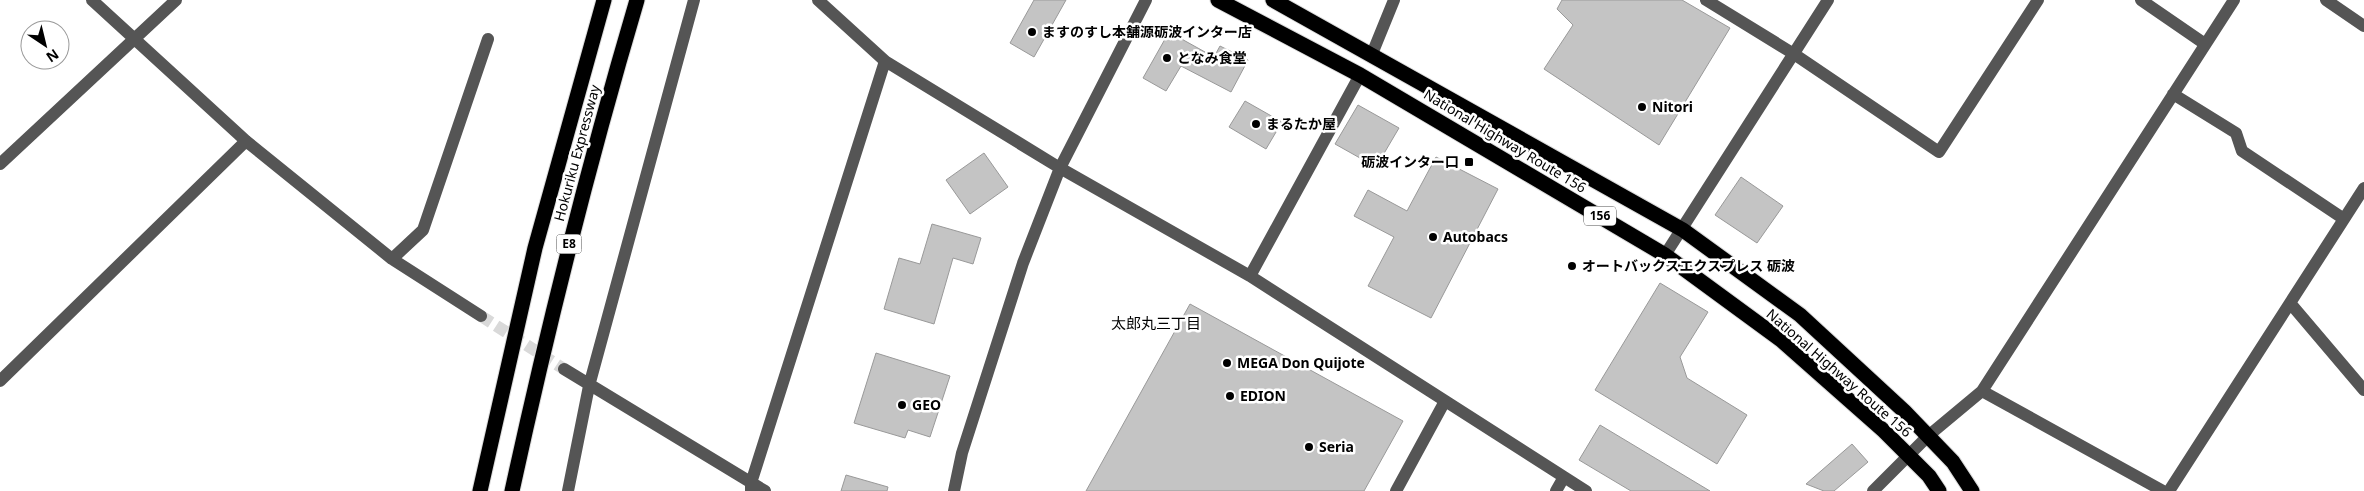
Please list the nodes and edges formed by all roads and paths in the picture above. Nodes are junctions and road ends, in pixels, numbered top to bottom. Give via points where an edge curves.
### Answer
1 (92, 0) edge
2 (176, 0) edge
3 (604, 0) edge
4 (637, 0) edge
5 (694, 0) edge
6 (818, 0) edge
7 (1146, 0) edge
8 (1218, 0) edge
9 (1273, 0) edge
10 (1394, 0) edge
11 (1706, 0) edge
12 (1828, 0) edge
13 (2038, 0) edge
14 (2142, 0) edge
15 (2234, 0) edge
16 (2326, 0) edge
17 (2364, 26) edge
18 (488, 39) dead end
19 (133, 40) junction
20 (2205, 44) junction
21 (1372, 54) junction
22 (1794, 54) junction
23 (885, 61) junction
24 (1360, 75) junction
25 (2172, 94) junction
26 (246, 141) junction
27 (0, 164) edge
28 (1060, 168) junction
29 (2364, 188) edge
30 (2344, 219) junction
31 (1682, 230) junction
32 (1665, 255) junction
33 (392, 259) junction
34 (1250, 276) junction
35 (2290, 303) junction
36 (481, 316) tunnel mouth
37 (564, 370) tunnel mouth
38 (0, 381) edge
39 (588, 386) junction
40 (2364, 390) edge
41 (1982, 391) junction
42 (1445, 401) junction
43 (1928, 436) junction
44 (1908, 455) junction
45 (1564, 477) junction
46 (751, 487) edge
47 (480, 491) edge
48 (512, 491) edge
49 (568, 491) edge
50 (765, 491) edge
51 (954, 491) edge
52 (1396, 491) edge
53 (1556, 491) edge
54 (1586, 491) edge
55 (1873, 491) edge
56 (1940, 491) edge
57 (1972, 491) edge
58 (2163, 491) edge
59 (2169, 491) edge

1 - 19 street
2 - 19 street
3 - 47 highway, Hokuriku Expressway / E8 via 536,248
4 - 48 highway, Hokuriku Expressway / E8 via 566,253
5 - 39 street
6 - 23 street
7 - 28 street
8 - 24 highway, National Highway Route 156 / 156
9 - 21 highway, National Highway Route 156 / 156
10 - 21 street
11 - 22 street
12 - 22 street
13 - 22 street via 1939,152
14 - 20 street
15 - 20 street
16 - 17 street
18 - 33 street via 423,230
19 - 26 street
19 - 27 street
20 - 25 street
21 - 31 highway, National Highway Route 156 / 156
22 - 31 street
23 - 28 street
23 - 46 street
24 - 32 highway, National Highway Route 156 / 156
24 - 34 street
25 - 30 street via 2236,133 2242,151
25 - 41 street
26 - 33 street
26 - 38 street
28 - 34 street
28 - 51 street via 1023,263 962,454
29 - 30 street
30 - 35 street
31 - 32 street
31 - 43 highway, National Highway Route 156 / 156 via 1800,315
32 - 44 highway, National Highway Route 156 / 156 via 1780,340
33 - 36 street
34 - 42 street
35 - 40 street
35 - 59 street
37 - 39 street
39 - 46 street
39 - 49 street
41 - 43 street
41 - 58 street
42 - 45 street
42 - 52 street
43 - 44 street
43 - 57 highway, National Highway Route 156 / 156 via 1953,462
44 - 55 street
44 - 56 highway, National Highway Route 156 / 156
45 - 53 street
45 - 54 street
46 - 50 street

